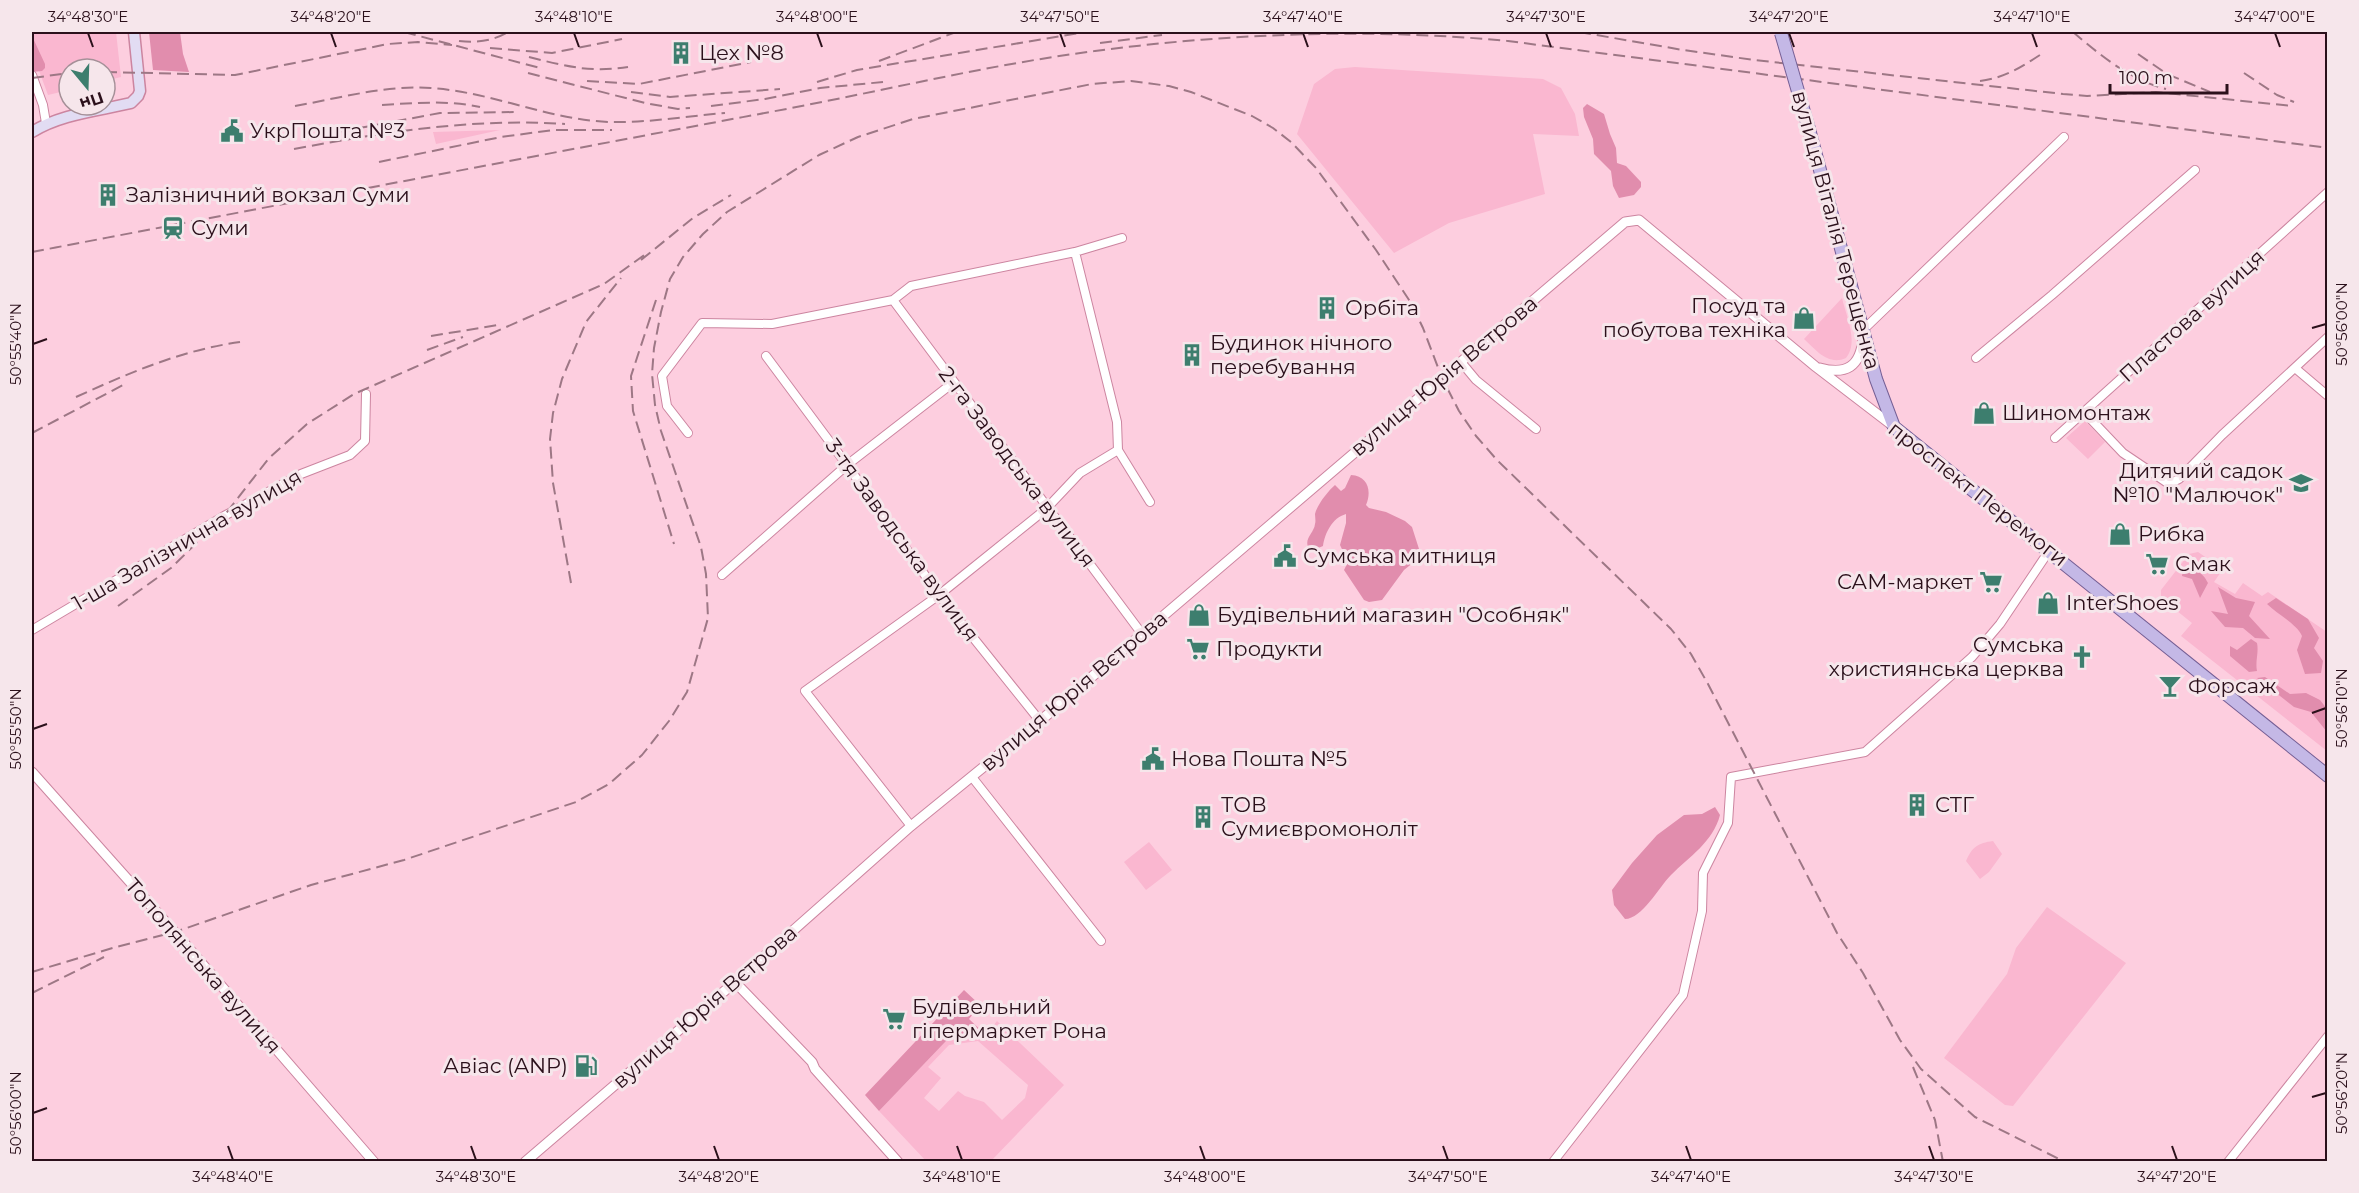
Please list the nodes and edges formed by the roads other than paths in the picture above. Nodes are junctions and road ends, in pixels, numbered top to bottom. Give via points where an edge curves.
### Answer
1 (134, 32) edge
2 (1781, 32) edge
3 (32, 75) edge
4 (46, 123) junction
5 (32, 132) edge
6 (2064, 137) dead end
7 (2195, 170) dead end
8 (2328, 192) edge
9 (1625, 222) joint
10 (1122, 238) dead end
11 (1075, 252) junction
12 (892, 300) junction
13 (1863, 330) junction
14 (2328, 337) edge
15 (766, 356) dead end
16 (1976, 358) dead end
17 (1461, 362) junction
18 (1816, 367) junction
19 (2295, 368) junction
20 (954, 382) junction
21 (366, 394) dead end
22 (2328, 396) edge
23 (2084, 412) junction
24 (1894, 427) junction
25 (1536, 429) dead end
26 (688, 433) dead end
27 (2055, 438) dead end
28 (1118, 450) junction
29 (847, 465) junction
30 (1150, 502) dead end
31 (1046, 508) junction
32 (2049, 551) junction
33 (722, 575) dead end
34 (939, 595) junction
35 (32, 630) edge
36 (1142, 634) junction
37 (1040, 721) junction
38 (32, 772) edge
39 (2328, 776) edge
40 (972, 777) junction
41 (911, 826) junction
42 (1101, 941) dead end
43 (735, 982) junction
44 (2328, 1036) edge
45 (374, 1161) edge
46 (525, 1161) edge
47 (898, 1161) edge
48 (1553, 1161) edge
49 (2228, 1161) edge

1 - 4 main road via 138,96 131,103
2 - 13 main road, вулиця Віталія Терещенка, bridge
3 - 4 street
4 - 5 main road
6 - 13 street
7 - 16 street
8 - 23 street, Пластова вулиця
9 - 17 street, вулиця Юрія Вєтрова
9 - 18 street, проспект Перемоги via 1639,220
10 - 11 street
11 - 12 street via 911,286
11 - 28 street via 1117,422
12 - 20 street, 2-га Заводська вулиця
12 - 26 street via 772,324 702,323 663,376 667,406
13 - 18 street via 1862,349 1850,367 1838,371
13 - 24 main road, вулиця Віталія Терещенка
14 - 19 street
15 - 29 street, 3-тя Заводська вулиця
17 - 25 street via 1476,381
17 - 36 street, вулиця Юрія Вєтрова
18 - 24 street, проспект Перемоги
19 - 22 street
19 - 23 street via 2179,479 2169,484 2123,453
20 - 29 street
20 - 31 street, 2-га Заводська вулиця
21 - 35 street, 1-ша Залізнична вулиця via 365,441 350,455 301,474 224,516
23 - 27 street, Пластова вулиця
24 - 32 main road, проспект Перемоги
28 - 30 street
28 - 31 street via 1080,473
29 - 33 street
29 - 34 street, 3-тя Заводська вулиця
31 - 34 street
31 - 36 street, 2-га Заводська вулиця
32 - 39 main road, проспект Перемоги
32 - 48 street via 2000,624 1972,657 1865,752 1731,777 1728,823 1704,873 1702,911 1683,995
34 - 37 street, 3-тя Заводська вулиця
34 - 41 street via 805,691
36 - 37 street, вулиця Юрія Вєтрова
37 - 40 street, вулиця Юрія Вєтрова
38 - 45 street, Тополянська вулиця
40 - 41 street, вулиця Юрія Вєтрова
40 - 42 street
41 - 43 street, вулиця Юрія Вєтрова
43 - 46 street, вулиця Юрія Вєтрова
43 - 47 street via 812,1062
44 - 49 street

